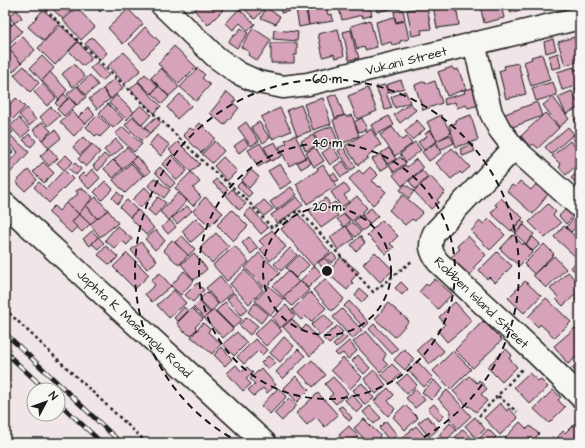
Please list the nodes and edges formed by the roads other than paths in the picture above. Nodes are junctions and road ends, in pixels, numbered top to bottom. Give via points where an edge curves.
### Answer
1 (162, 5) edge
2 (567, 15) edge
3 (474, 43) junction
4 (514, 148) junction
5 (5, 204) edge
6 (580, 207) edge
7 (580, 396) edge
8 (265, 443) edge

1 - 3 street, Vukani Street via 216,57 238,73 258,82 283,87 308,84
2 - 3 street, Vukani Street
3 - 4 street via 491,113
4 - 6 street
4 - 7 street, Robben Island Street via 434,233 432,253 438,262
5 - 8 street, Japhta K. Masemola Road

